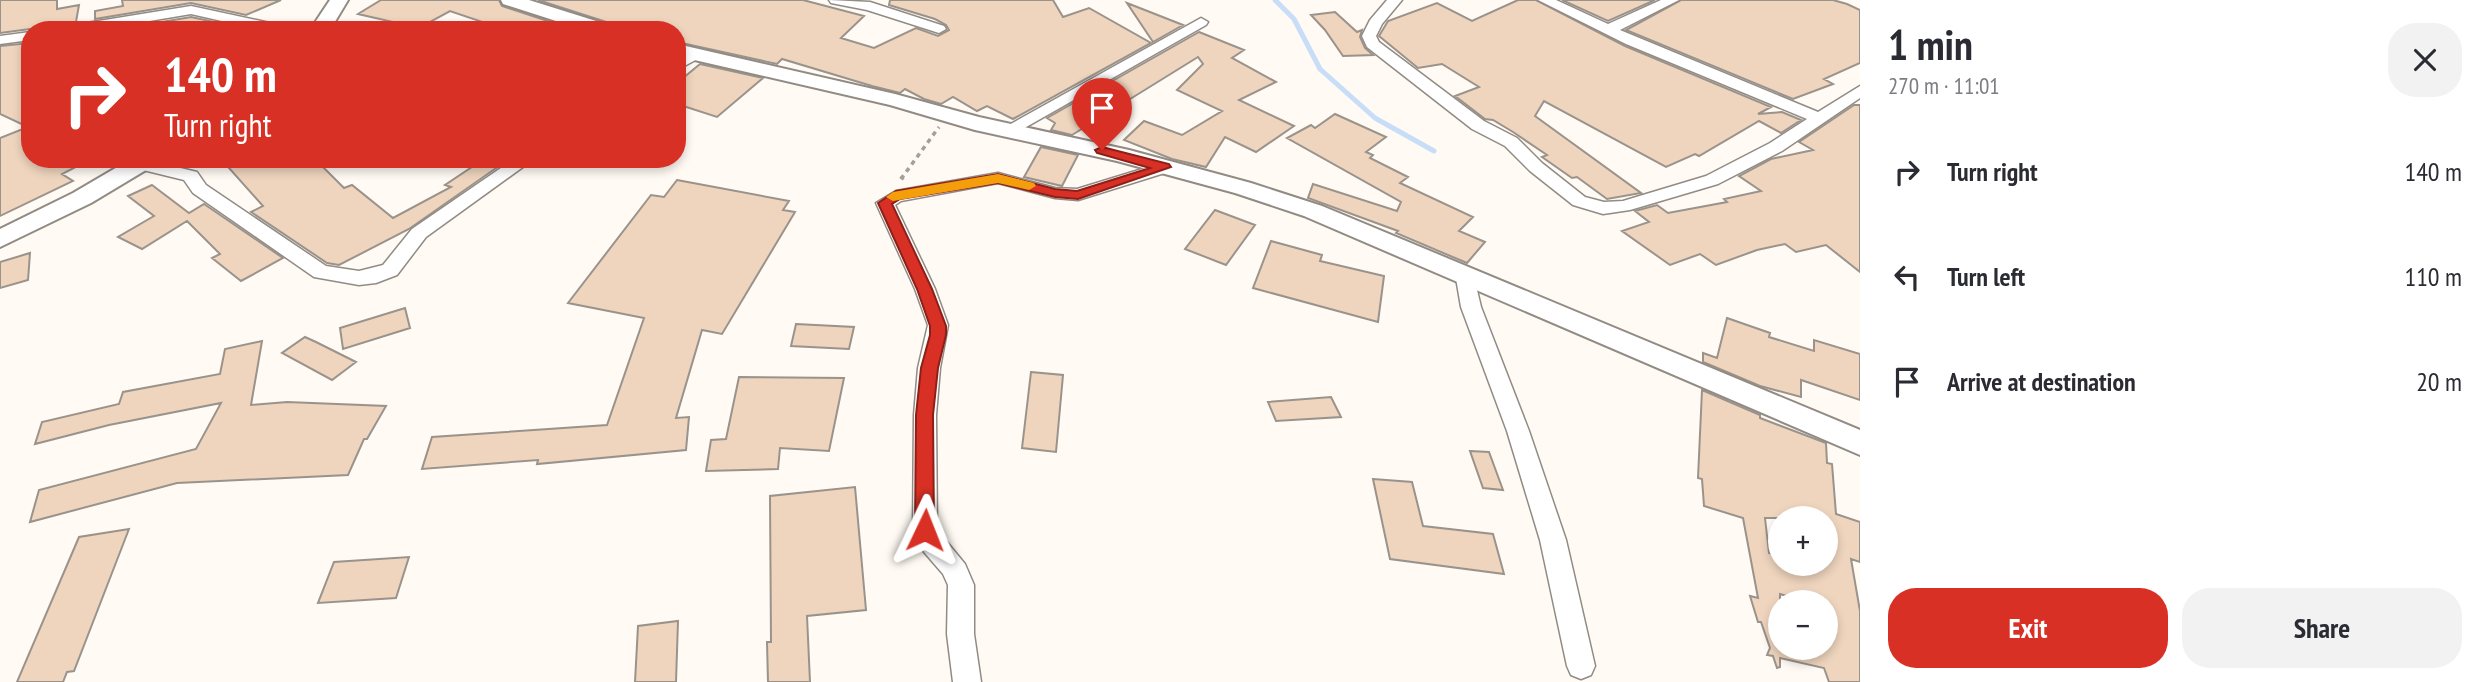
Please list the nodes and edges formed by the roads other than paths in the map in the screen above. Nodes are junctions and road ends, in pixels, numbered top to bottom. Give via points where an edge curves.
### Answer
1 (321, 0) edge
2 (340, 0) edge
3 (510, 0) edge
4 (1395, 0) edge
5 (1545, 0) edge
6 (1672, 0) edge
7 (847, 1) edge
8 (123, 21) edge
9 (242, 21) edge
10 (309, 21) edge
11 (326, 21) edge
12 (576, 21) edge
13 (1201, 22) dead end
14 (939, 29) dead end
15 (1608, 30) junction
16 (21, 37) edge
17 (0, 40) edge
18 (686, 57) edge
19 (1860, 91) edge
20 (1818, 118) junction
21 (1008, 130) junction
22 (1165, 167) junction
23 (126, 168) edge
24 (129, 168) edge
25 (164, 168) edge
26 (513, 168) edge
27 (0, 229) edge
28 (0, 239) edge
29 (1466, 278) junction
30 (1860, 443) edge
31 (1581, 666) dead end
32 (967, 682) edge

1 - 10 street
2 - 11 street
3 - 12 street
4 - 20 street via 1375,23 1369,36 1373,44 1478,125 1511,142 1579,201 1603,208 1713,180 1776,147
5 - 15 street
6 - 15 street
7 - 14 street
8 - 9 street via 191,10
13 - 21 street
15 - 20 street
16 - 17 street
18 - 21 street
19 - 20 street
21 - 22 street
22 - 29 street via 1313,211
22 - 32 street via 1078,195 998,178 896,195 885,203 938,326 925,415 925,530 930,544 960,580 964,603 961,654
23 - 27 street
24 - 28 street via 82,198
25 - 26 street via 191,176 199,189 321,272 359,278 390,270 419,233
29 - 30 street
29 - 31 street via 1471,307 1553,540

